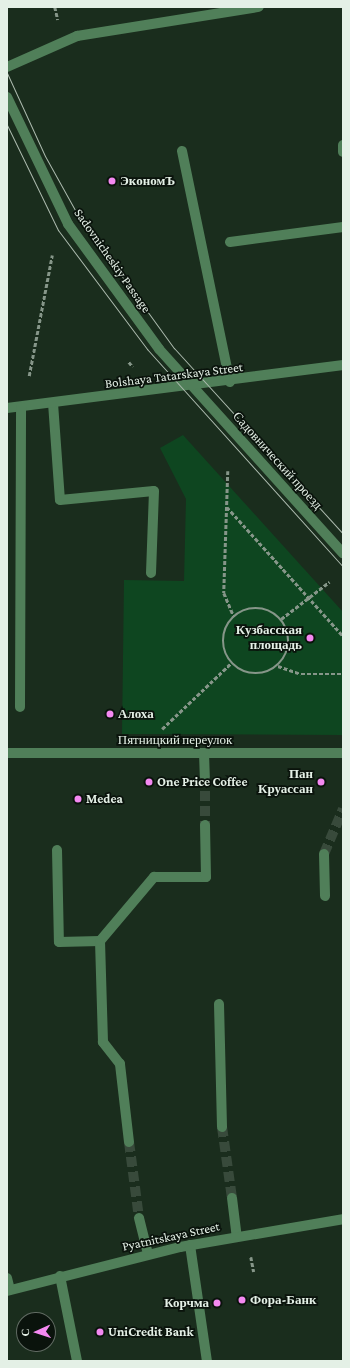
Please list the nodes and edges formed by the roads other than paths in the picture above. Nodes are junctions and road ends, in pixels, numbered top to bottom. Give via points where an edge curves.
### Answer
1 (259, 7) edge
2 (7, 67) edge
3 (7, 97) edge
4 (343, 145) edge
5 (182, 152) dead end
6 (343, 152) edge
7 (343, 227) edge
8 (230, 242) dead end
9 (343, 365) edge
10 (230, 382) junction
11 (192, 387) junction
12 (53, 403) junction
13 (21, 407) junction
14 (7, 408) edge
15 (343, 553) edge
16 (151, 573) dead end
17 (20, 707) dead end
18 (204, 753) junction
19 (343, 753) edge
20 (7, 754) edge
21 (205, 776) tunnel mouth
22 (205, 825) tunnel mouth
23 (57, 850) dead end
24 (324, 854) tunnel mouth
25 (325, 896) dead end
26 (100, 941) junction
27 (219, 1004) dead end
28 (222, 1127) tunnel mouth
29 (129, 1142) tunnel mouth
30 (232, 1198) tunnel mouth
31 (140, 1218) tunnel mouth
32 (343, 1219) edge
33 (237, 1237) junction
34 (190, 1245) junction
35 (148, 1254) junction
36 (60, 1276) junction
37 (7, 1278) edge
38 (9, 1290) edge
39 (77, 1361) edge
40 (207, 1361) edge

1 - 2 street via 77,36
3 - 11 street, Sadovnicheskiy Passage via 68,224
4 - 6 street
5 - 10 street
7 - 8 street
9 - 10 street, Bolshaya Tatarskaya Street
10 - 11 street, Bolshaya Tatarskaya Street
11 - 12 street, Bolshaya Tatarskaya Street
11 - 15 street, Садовнический проезд
12 - 13 street, Bolshaya Tatarskaya Street
12 - 16 street via 60,500 154,491
13 - 14 street, Bolshaya Tatarskaya Street
13 - 17 street
18 - 19 street, Пятницкий переулок
18 - 20 street, Пятницкий переулок
18 - 21 street
22 - 26 street via 206,876 154,877
23 - 26 street via 59,942
24 - 25 street
26 - 29 street via 103,1042 120,1064
27 - 28 street
30 - 33 street
31 - 35 street
32 - 33 street, Pyatnitskaya Street
33 - 34 street, Pyatnitskaya Street
34 - 35 street, Pyatnitskaya Street
34 - 40 street
35 - 36 street, Pyatnitskaya Street
36 - 38 street, Pyatnitskaya Street
36 - 39 street
37 - 38 street

